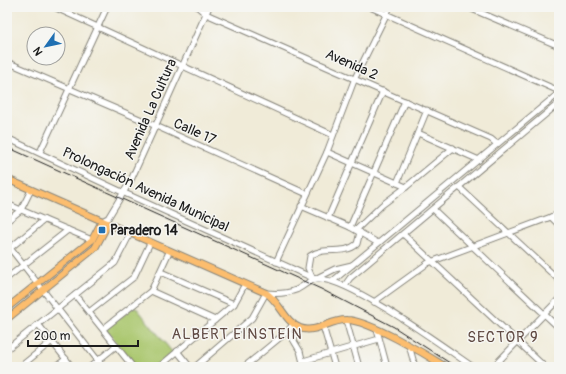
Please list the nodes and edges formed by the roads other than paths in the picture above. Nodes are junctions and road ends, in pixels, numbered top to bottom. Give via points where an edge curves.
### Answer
1 (54, 7) edge
2 (107, 7) edge
3 (198, 7) edge
4 (209, 7) edge
5 (370, 7) edge
6 (390, 7) edge
7 (467, 7) edge
8 (206, 14) junction
9 (387, 14) junction
10 (98, 27) junction
11 (559, 46) edge
12 (7, 62) edge
13 (183, 66) junction
14 (355, 78) junction
15 (69, 89) junction
16 (383, 91) junction
17 (559, 92) edge
18 (405, 101) junction
19 (558, 106) edge
20 (427, 110) junction
21 (156, 126) junction
22 (418, 133) junction
23 (333, 135) junction
24 (7, 138) edge
25 (497, 144) junction
26 (453, 148) junction
27 (40, 152) junction
28 (327, 152) junction
29 (479, 160) junction
30 (352, 163) junction
31 (374, 172) junction
32 (7, 179) edge
33 (397, 183) junction
34 (406, 187) junction
35 (459, 187) junction
36 (31, 190) junction
37 (124, 193) junction
38 (307, 194) junction
39 (7, 204) edge
40 (301, 206) junction
41 (433, 209) junction
42 (21, 210) junction
43 (559, 214) edge
44 (551, 217) junction
45 (328, 218) junction
46 (44, 220) junction
47 (7, 221) edge
48 (106, 221) junction
49 (559, 225) edge
50 (350, 227) junction
51 (68, 230) junction
52 (358, 231) junction
53 (509, 233) junction
54 (130, 234) junction
55 (403, 234) junction
56 (92, 240) junction
57 (150, 243) junction
58 (378, 243) junction
59 (473, 246) junction
60 (8, 249) edge
61 (169, 252) junction
62 (433, 261) junction
63 (276, 262) junction
64 (23, 265) junction
65 (352, 265) junction
66 (161, 272) junction
67 (7, 278) edge
68 (313, 278) junction
69 (334, 280) junction
70 (559, 280) edge
71 (38, 284) junction
72 (244, 284) junction
73 (345, 285) junction
74 (43, 290) junction
75 (152, 292) junction
76 (266, 294) junction
77 (75, 295) junction
78 (559, 299) edge
79 (374, 302) junction
80 (234, 304) junction
81 (7, 308) edge
82 (57, 309) junction
83 (89, 312) junction
84 (545, 314) junction
85 (7, 319) edge
86 (215, 320) junction
87 (346, 320) junction
88 (38, 324) junction
89 (296, 326) junction
90 (323, 326) junction
91 (559, 328) edge
92 (103, 329) junction
93 (377, 330) junction
94 (288, 331) junction
95 (379, 339) junction
96 (294, 340) junction
97 (52, 341) junction
98 (518, 341) junction
99 (409, 345) junction
100 (116, 346) junction
101 (354, 347) junction
102 (7, 349) edge
103 (177, 351) junction
104 (331, 353) junction
105 (66, 359) junction
106 (98, 361) junction
107 (303, 361) junction
108 (20, 367) edge
109 (55, 367) edge
110 (72, 367) edge
111 (90, 367) edge
112 (103, 367) edge
113 (133, 367) edge
114 (159, 367) edge
115 (190, 367) edge
116 (195, 367) edge
117 (244, 367) edge
118 (304, 367) edge
119 (335, 367) edge
120 (359, 367) edge
121 (387, 367) edge
122 (415, 367) edge
123 (446, 367) edge
124 (473, 367) edge
125 (493, 367) edge
126 (545, 367) edge

1 - 10 street
2 - 10 street
3 - 8 street, Avenida 2
4 - 8 street, Avenida La Cultura
5 - 9 street
6 - 9 street
7 - 11 street
8 - 13 street, Avenida La Cultura
8 - 14 street, Avenida 2
9 - 14 street
9 - 17 street
10 - 13 street
10 - 15 street
12 - 15 street, Calle 17
13 - 21 street, Avenida La Cultura
13 - 23 street
14 - 16 street, Avenida 2
14 - 23 street
15 - 21 street, Calle 17
15 - 27 street
16 - 18 street, Avenida 2
16 - 30 street
17 - 25 street
18 - 20 street, Avenida 2
18 - 31 street
19 - 35 street
20 - 22 street
20 - 25 street, Avenida 2
21 - 37 street, Avenida La Cultura
21 - 38 street, Calle 17
22 - 26 street
22 - 33 street
23 - 28 street
24 - 27 street, Prolongación Avenida Municipal
25 - 29 street
26 - 29 street
26 - 34 street
27 - 37 street, Prolongación Avenida Municipal
28 - 30 street
28 - 38 street
29 - 58 street
30 - 31 street
30 - 45 street
31 - 33 street
31 - 50 street
32 - 36 main road
33 - 34 street
34 - 52 street via 382,205
35 - 41 street
35 - 53 street
36 - 42 street
36 - 48 main road
37 - 48 street, Avenida La Cultura
37 - 63 street, Prolongación Avenida Municipal
38 - 40 street
39 - 42 street
40 - 45 street
40 - 63 street
41 - 55 street
41 - 59 street
42 - 46 street
42 - 47 street
43 - 44 street
44 - 49 street
44 - 53 street
45 - 50 street
46 - 51 street
46 - 60 street
48 - 54 main road
48 - 56 main road, Avenida La Cultura
48 - 74 main road, Avenida La Cultura via 95,248
50 - 52 street
51 - 56 street
51 - 64 street
52 - 58 street
52 - 68 street via 357,244 349,250 325,250 310,256 308,268
53 - 59 street
53 - 70 street
54 - 57 main road
54 - 77 street via 115,263
55 - 62 street
55 - 73 street
56 - 71 main road, Avenida La Cultura
57 - 61 main road
57 - 83 street via 134,277
58 - 65 street
59 - 62 street
59 - 84 street
60 - 64 street
61 - 66 street
61 - 72 main road
62 - 79 street
62 - 98 street
63 - 68 street, Prolongación Avenida Municipal
64 - 67 street
64 - 71 street
65 - 68 street
65 - 69 street
66 - 75 street
66 - 80 street
68 - 69 street
68 - 76 street via 289,292
69 - 73 street
71 - 74 street
71 - 81 main road, Avenida La Cultura
72 - 76 main road
72 - 80 street
73 - 79 street
74 - 82 street
74 - 85 main road, Avenida La Cultura
75 - 86 street
75 - 92 street
76 - 89 main road via 275,299
76 - 116 street via 252,318
77 - 82 street
77 - 83 street
78 - 84 street
79 - 124 street
80 - 86 street
82 - 88 street
82 - 106 street
83 - 92 street
84 - 91 street
84 - 98 street
86 - 103 street
87 - 90 main road
87 - 93 main road
87 - 101 street
88 - 97 street
88 - 102 street
89 - 90 main road via 311,329
89 - 94 street
89 - 96 street
90 - 104 street
92 - 100 street
93 - 95 street
93 - 99 main road
94 - 96 street
94 - 117 street
95 - 101 street
95 - 121 street
96 - 107 street
97 - 105 street
97 - 108 street
98 - 125 street
98 - 126 street
99 - 122 street
99 - 123 main road
100 - 106 street
100 - 113 street
101 - 104 street
101 - 120 street
103 - 114 street
103 - 115 street
104 - 107 street
104 - 119 street
105 - 109 street
105 - 110 street
106 - 111 street
106 - 112 street
107 - 118 street

